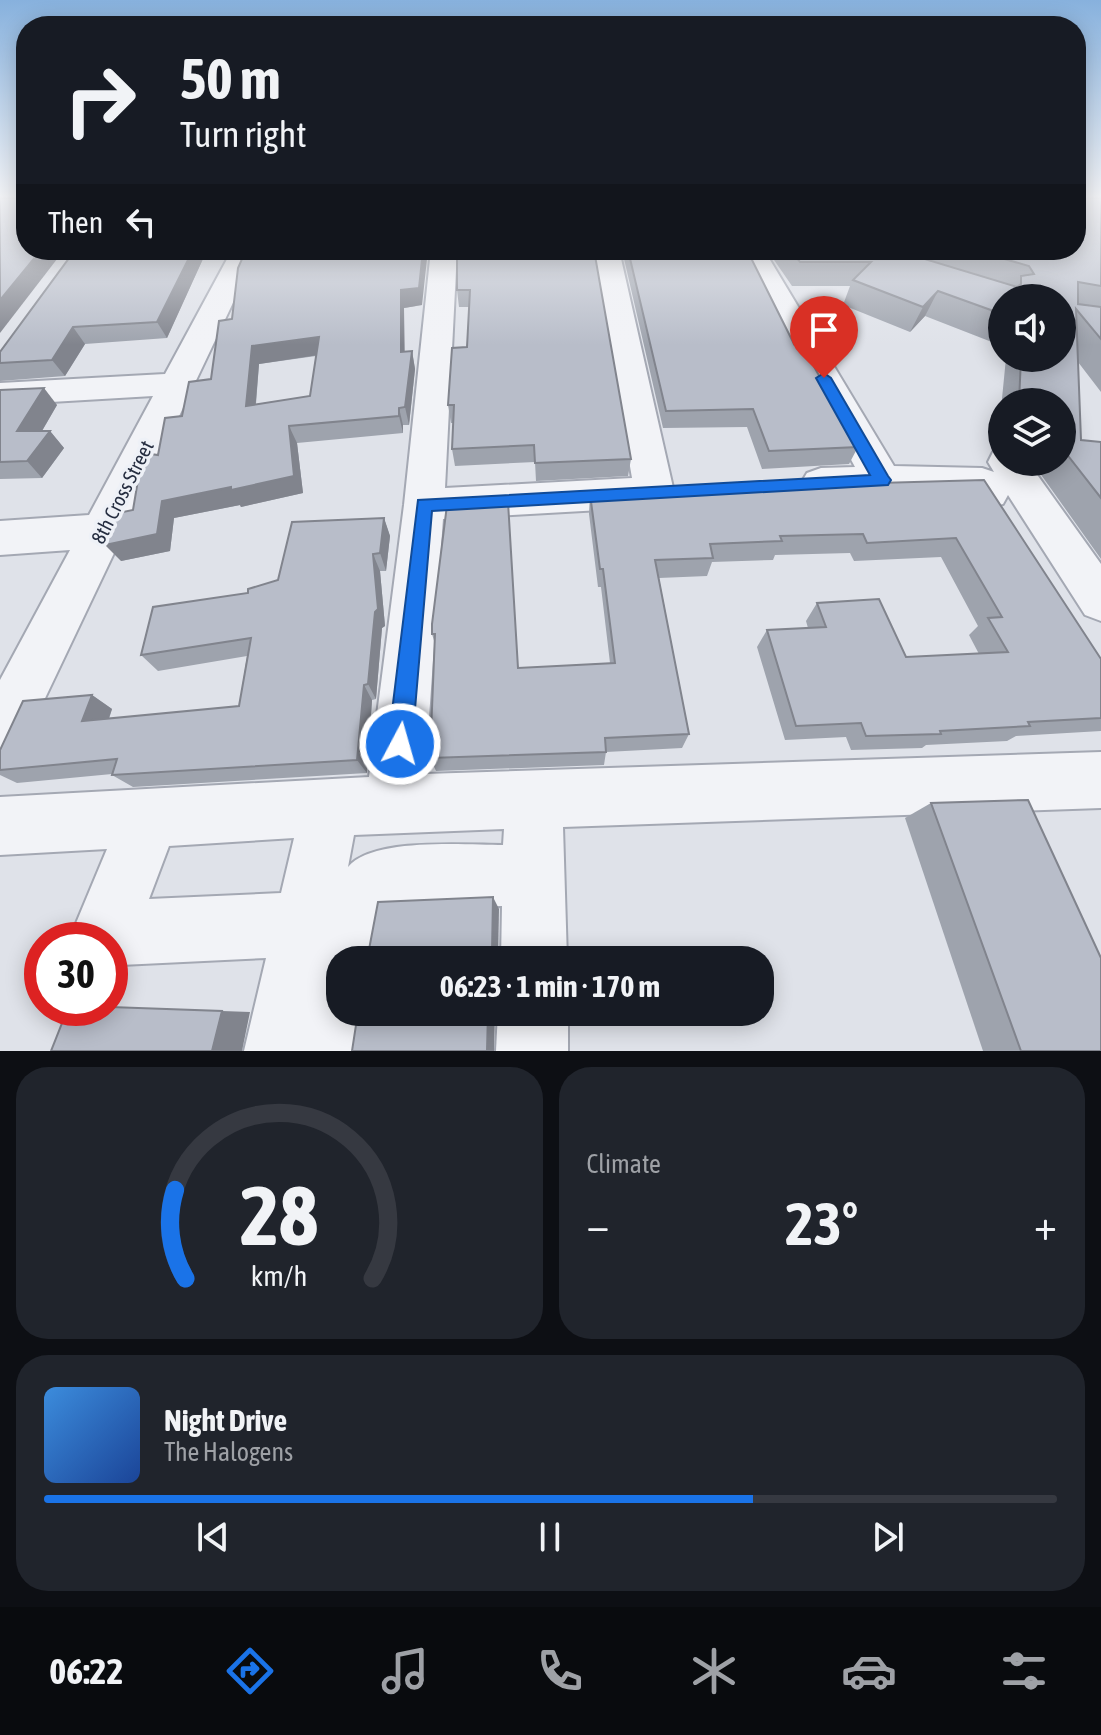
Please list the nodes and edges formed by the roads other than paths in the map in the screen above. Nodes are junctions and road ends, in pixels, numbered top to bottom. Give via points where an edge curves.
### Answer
1 (240, 260) edge
2 (443, 260) edge
3 (609, 260) edge
4 (757, 260) edge
5 (177, 384) junction
6 (0, 394) edge
7 (1015, 476) edge
8 (882, 480) junction
9 (791, 485) edge
10 (424, 505) junction
11 (102, 531) junction
12 (0, 538) edge
13 (1092, 620) edge
14 (0, 734) edge
15 (1101, 780) edge
16 (533, 799) junction
17 (394, 804) junction
18 (149, 819) junction
19 (0, 826) edge
20 (325, 834) junction
21 (535, 875) junction
22 (111, 917) edge
23 (329, 942) edge
24 (534, 946) edge
25 (337, 1026) edge
26 (533, 1026) edge
27 (280, 1051) edge
28 (333, 1051) edge
29 (532, 1051) edge

1 - 5 street, 8th Cross Street
2 - 10 street
3 - 10 street via 669,491
4 - 8 street
5 - 6 street
5 - 11 street, 8th Cross Street
7 - 13 street
8 - 9 street
8 - 13 street via 982,483
10 - 17 street
11 - 12 street
11 - 14 street, 8th Cross Street
15 - 16 street
16 - 17 street
16 - 21 street
17 - 20 street
18 - 19 street
18 - 20 street
18 - 22 street
20 - 23 street
21 - 23 street via 411,877 375,883
21 - 24 street
22 - 23 street
23 - 27 street
25 - 28 street
26 - 29 street

